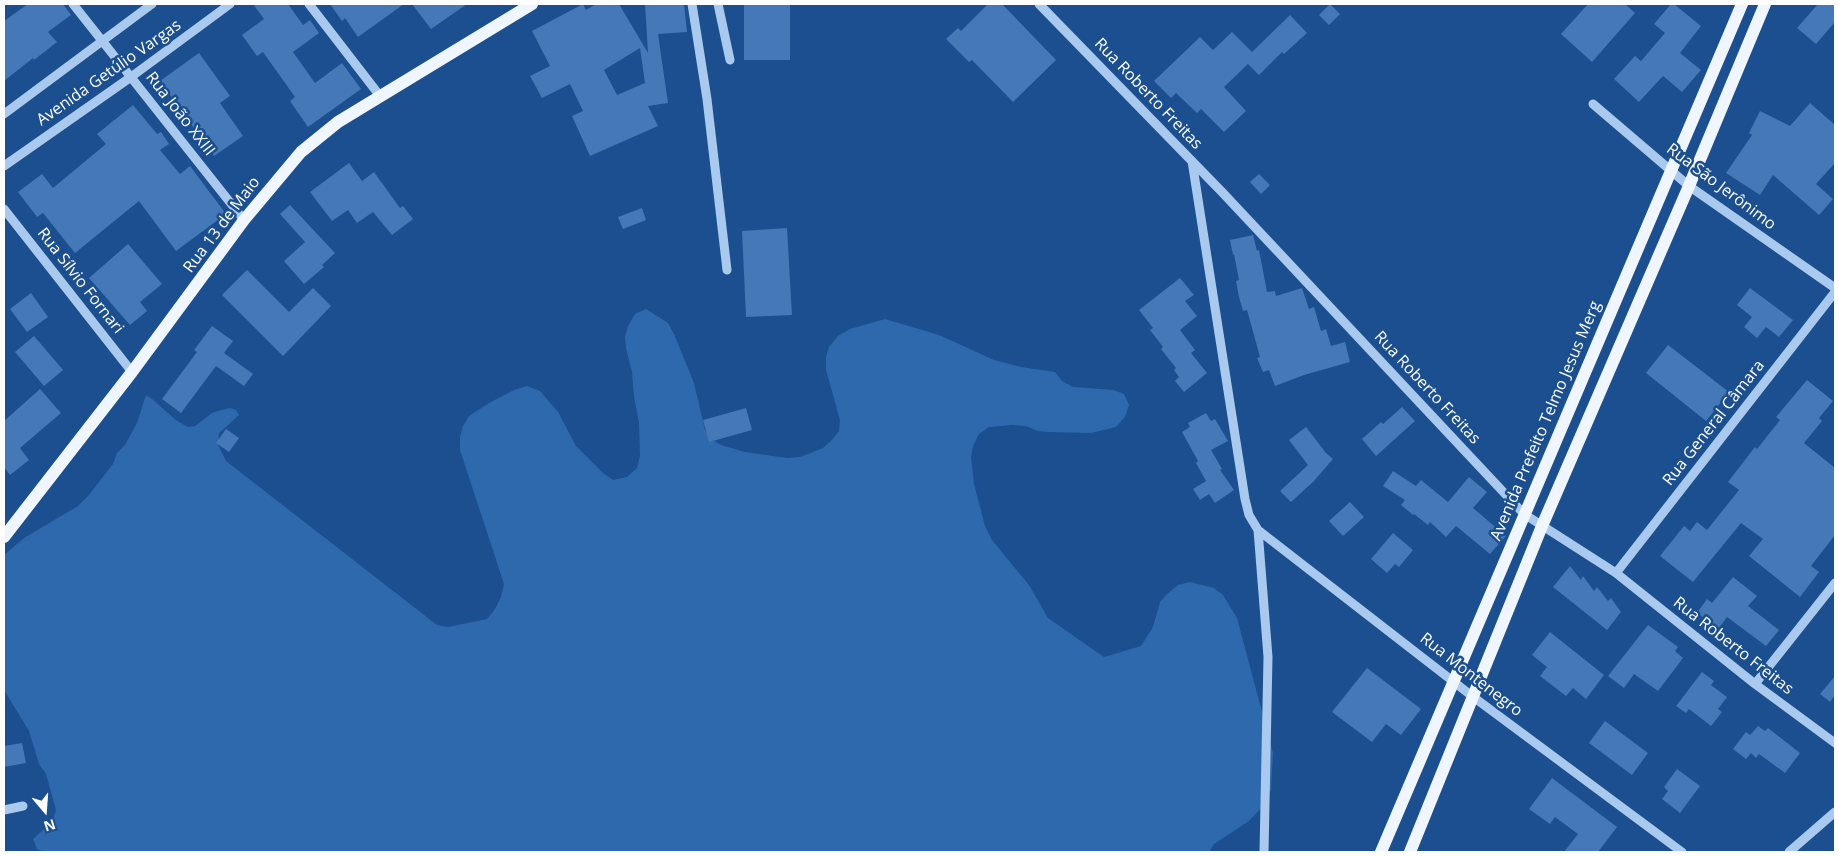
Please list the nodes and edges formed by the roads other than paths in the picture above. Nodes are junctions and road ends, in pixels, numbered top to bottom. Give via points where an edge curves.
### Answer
1 (73, 4) edge
2 (152, 4) edge
3 (230, 4) edge
4 (309, 4) edge
5 (532, 4) edge
6 (692, 4) edge
7 (718, 4) edge
8 (1039, 4) edge
9 (1742, 4) edge
10 (1765, 4) edge
11 (102, 40) junction
12 (730, 60) dead end
13 (131, 76) junction
14 (380, 96) junction
15 (1593, 104) dead end
16 (4, 114) edge
17 (1192, 161) junction
18 (4, 166) edge
19 (1670, 169) junction
20 (1689, 186) junction
21 (4, 209) edge
22 (244, 220) junction
23 (727, 270) dead end
24 (1835, 290) edge
25 (132, 372) junction
26 (1524, 514) junction
27 (1542, 526) junction
28 (1258, 530) junction
29 (4, 536) edge
30 (1616, 572) junction
31 (1835, 583) edge
32 (1453, 680) junction
33 (1755, 684) junction
34 (1472, 696) junction
35 (1835, 743) edge
36 (23, 806) dead end
37 (4, 810) edge
38 (1835, 812) edge
39 (1264, 852) edge
40 (1381, 852) edge
41 (1410, 852) edge
42 (1682, 852) edge
43 (1789, 852) edge

1 - 11 street, Rua João XXIII
2 - 11 street, Avenida Getúlio Vargas
3 - 13 street, Avenida Getúlio Vargas
4 - 14 street
5 - 14 main road, Rua 13 de Maio
6 - 23 street
7 - 12 street
8 - 17 street, Rua Roberto Freitas
9 - 19 main road, Avenida Prefeito Telmo Jesus Merg
10 - 20 main road
11 - 13 street, Rua João XXIII
11 - 16 street, Avenida Getúlio Vargas
13 - 18 street, Avenida Getúlio Vargas
13 - 22 street, Rua João XXIII
14 - 22 main road, Rua 13 de Maio via 338,122 301,152
15 - 19 street, Rua São Jerônimo
17 - 26 street, Rua Roberto Freitas
17 - 28 street, Rua Montenegro via 1244,489 1249,515
19 - 20 street, Rua São Jerônimo
19 - 26 main road, Avenida Prefeito Telmo Jesus Merg
20 - 24 street, Rua São Jerônimo
20 - 27 main road
21 - 25 street, Rua Sílvio Fornari
22 - 25 main road, Rua 13 de Maio
24 - 30 street, Rua General Câmara
25 - 29 main road, Rua 13 de Maio
26 - 27 street, Rua Roberto Freitas
26 - 32 main road, Avenida Prefeito Telmo Jesus Merg
27 - 30 street, Rua Roberto Freitas
27 - 34 main road
28 - 32 street, Rua Montenegro
28 - 39 street via 1268,657
30 - 33 street, Rua Roberto Freitas
31 - 33 street
32 - 34 street, Rua Montenegro
32 - 40 main road, Avenida Prefeito Telmo Jesus Merg
33 - 35 street, Rua Roberto Freitas
34 - 41 main road
34 - 42 street, Rua Montenegro
36 - 37 street
38 - 43 street

